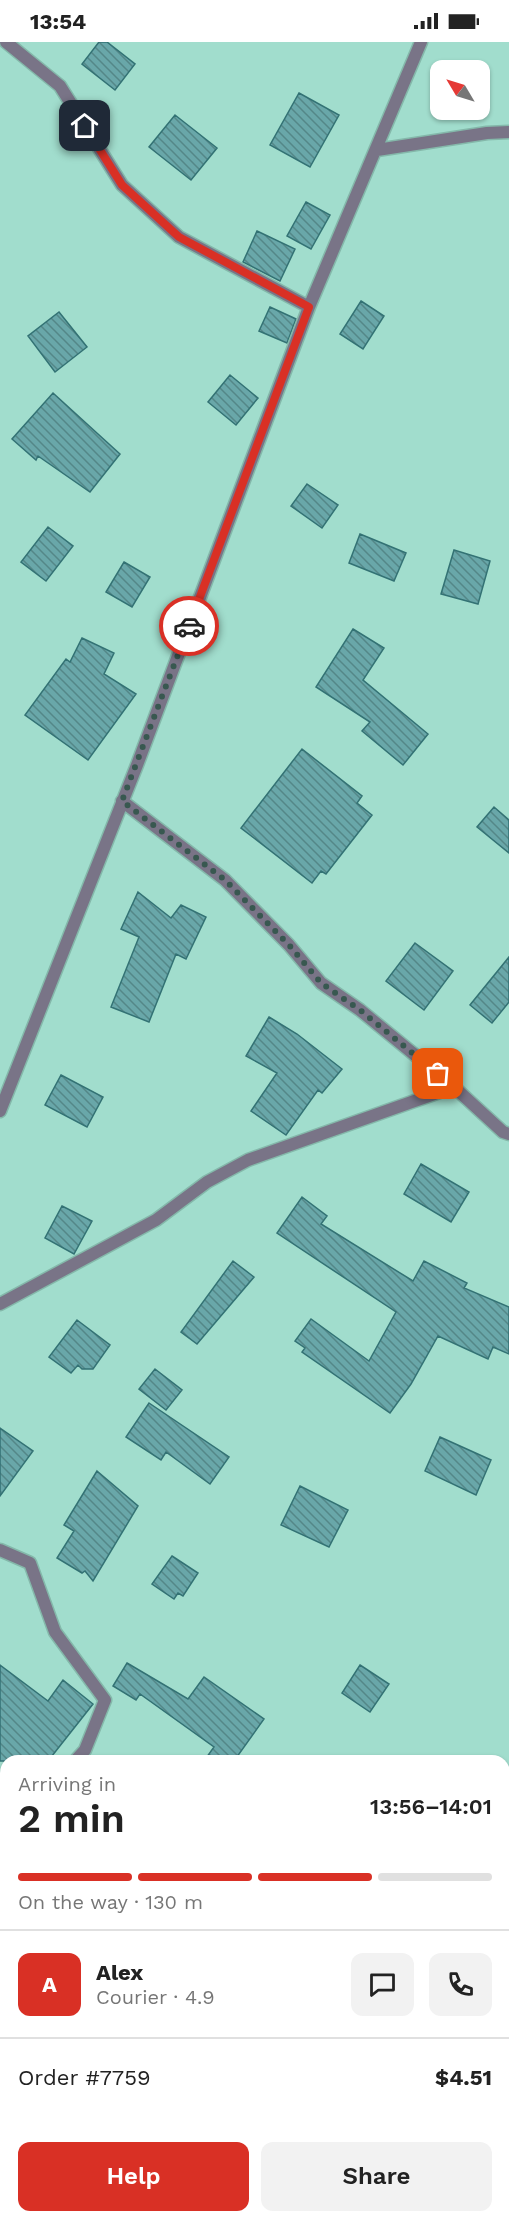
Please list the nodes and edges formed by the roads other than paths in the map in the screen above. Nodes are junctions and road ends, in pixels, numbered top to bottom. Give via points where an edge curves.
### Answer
1 (6, 42) edge
2 (421, 42) edge
3 (509, 132) edge
4 (377, 150) junction
5 (309, 307) junction
6 (122, 801) junction
7 (6, 1084) edge
8 (454, 1087) junction
9 (0, 1111) edge
10 (509, 1134) edge
11 (0, 1304) edge
12 (0, 1550) edge
13 (80, 1755) edge

1 - 5 street via 60,86 122,185 179,237
2 - 4 street
3 - 4 street
4 - 5 street
5 - 6 street
6 - 7 street
6 - 8 street via 225,880 321,983
7 - 9 street
8 - 10 street
8 - 11 street via 248,1160 207,1182 156,1220
12 - 13 street via 30,1563 55,1632 105,1700

